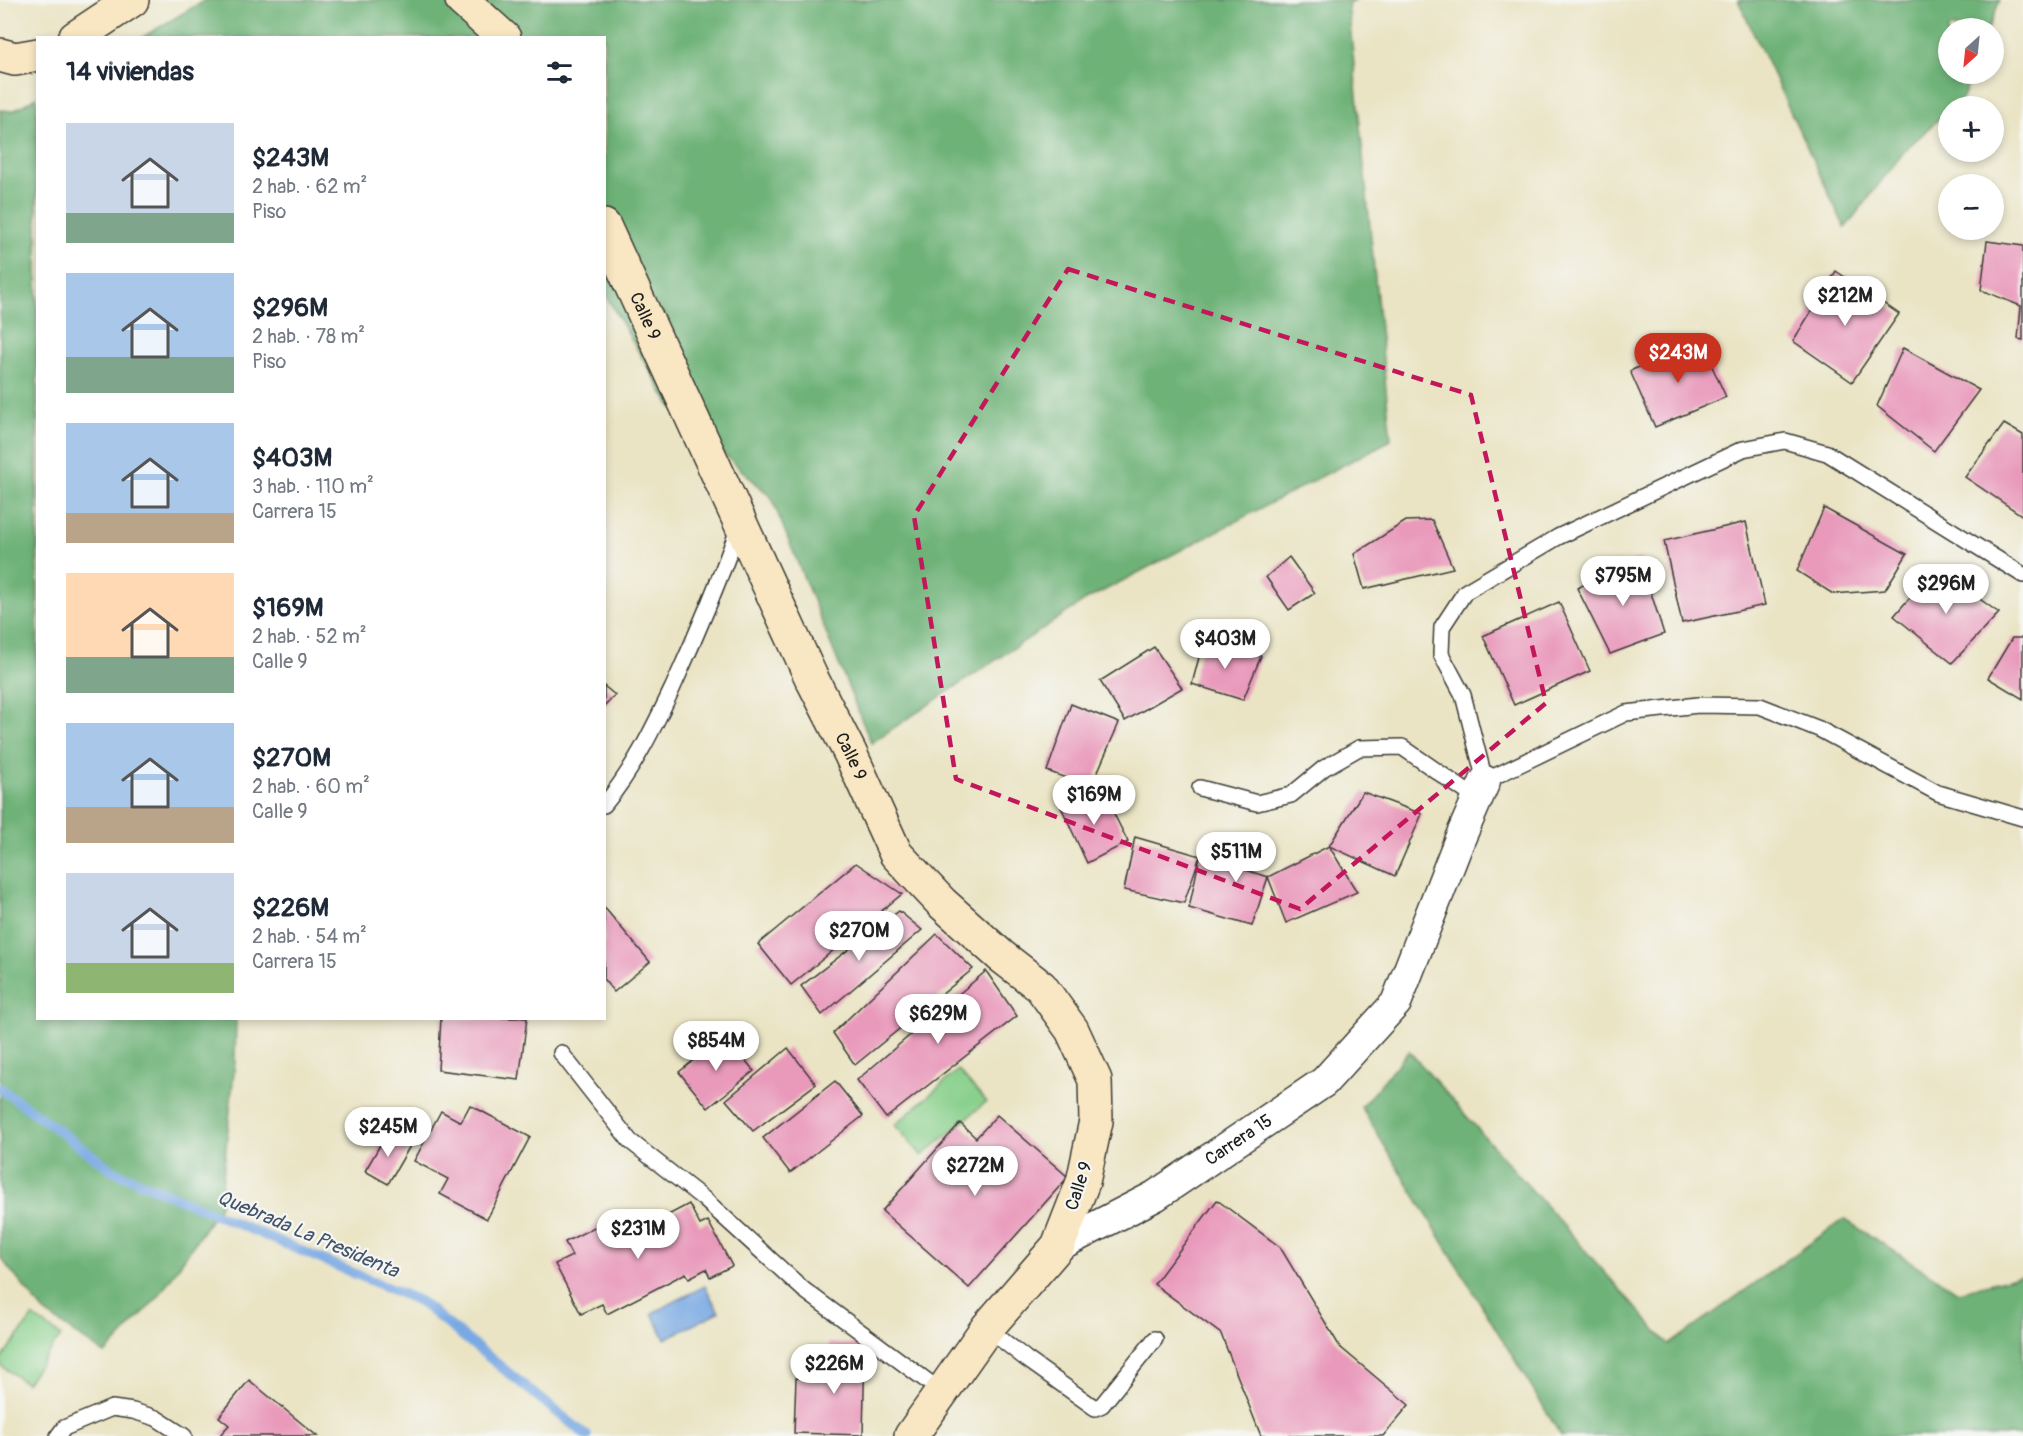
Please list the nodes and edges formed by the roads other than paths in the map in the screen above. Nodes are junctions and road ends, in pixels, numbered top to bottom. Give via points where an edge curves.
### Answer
1 (132, 0) edge
2 (462, 0) edge
3 (78, 36) edge
4 (502, 36) edge
5 (0, 55) edge
6 (36, 55) edge
7 (606, 230) edge
8 (740, 524) junction
9 (2023, 575) edge
10 (1200, 788) dead end
11 (1481, 790) junction
12 (606, 803) edge
13 (2023, 818) edge
14 (561, 1053) dead end
15 (1058, 1246) junction
16 (987, 1328) junction
17 (1155, 1339) dead end
18 (942, 1392) junction
19 (915, 1434) edge
20 (58, 1436) edge
21 (184, 1436) edge

1 - 3 street
2 - 4 street
5 - 6 street via 15,59
7 - 8 street, Calle 9
8 - 12 lane via 712,599 645,747
8 - 15 street, Calle 9 via 896,854 942,903 1041,987 1072,1030 1095,1080 1096,1121 1083,1182
9 - 11 lane via 1827,453 1785,441 1743,449 1558,537 1465,592 1442,627 1441,654 1463,694
10 - 11 lane via 1257,803 1291,795 1324,768 1359,748 1402,747
11 - 13 lane via 1626,713 1698,705 1760,706 1819,729 1938,793
11 - 15 street, Carrera 15 via 1395,1003 1324,1082 1155,1196
14 - 18 lane via 630,1141 704,1198 804,1290
15 - 16 street, Carrera 15
16 - 17 lane via 1095,1408 1102,1405
16 - 18 street, Carrera 15
18 - 19 street, Carrera 15
20 - 21 lane via 63,1428 112,1408 156,1418

